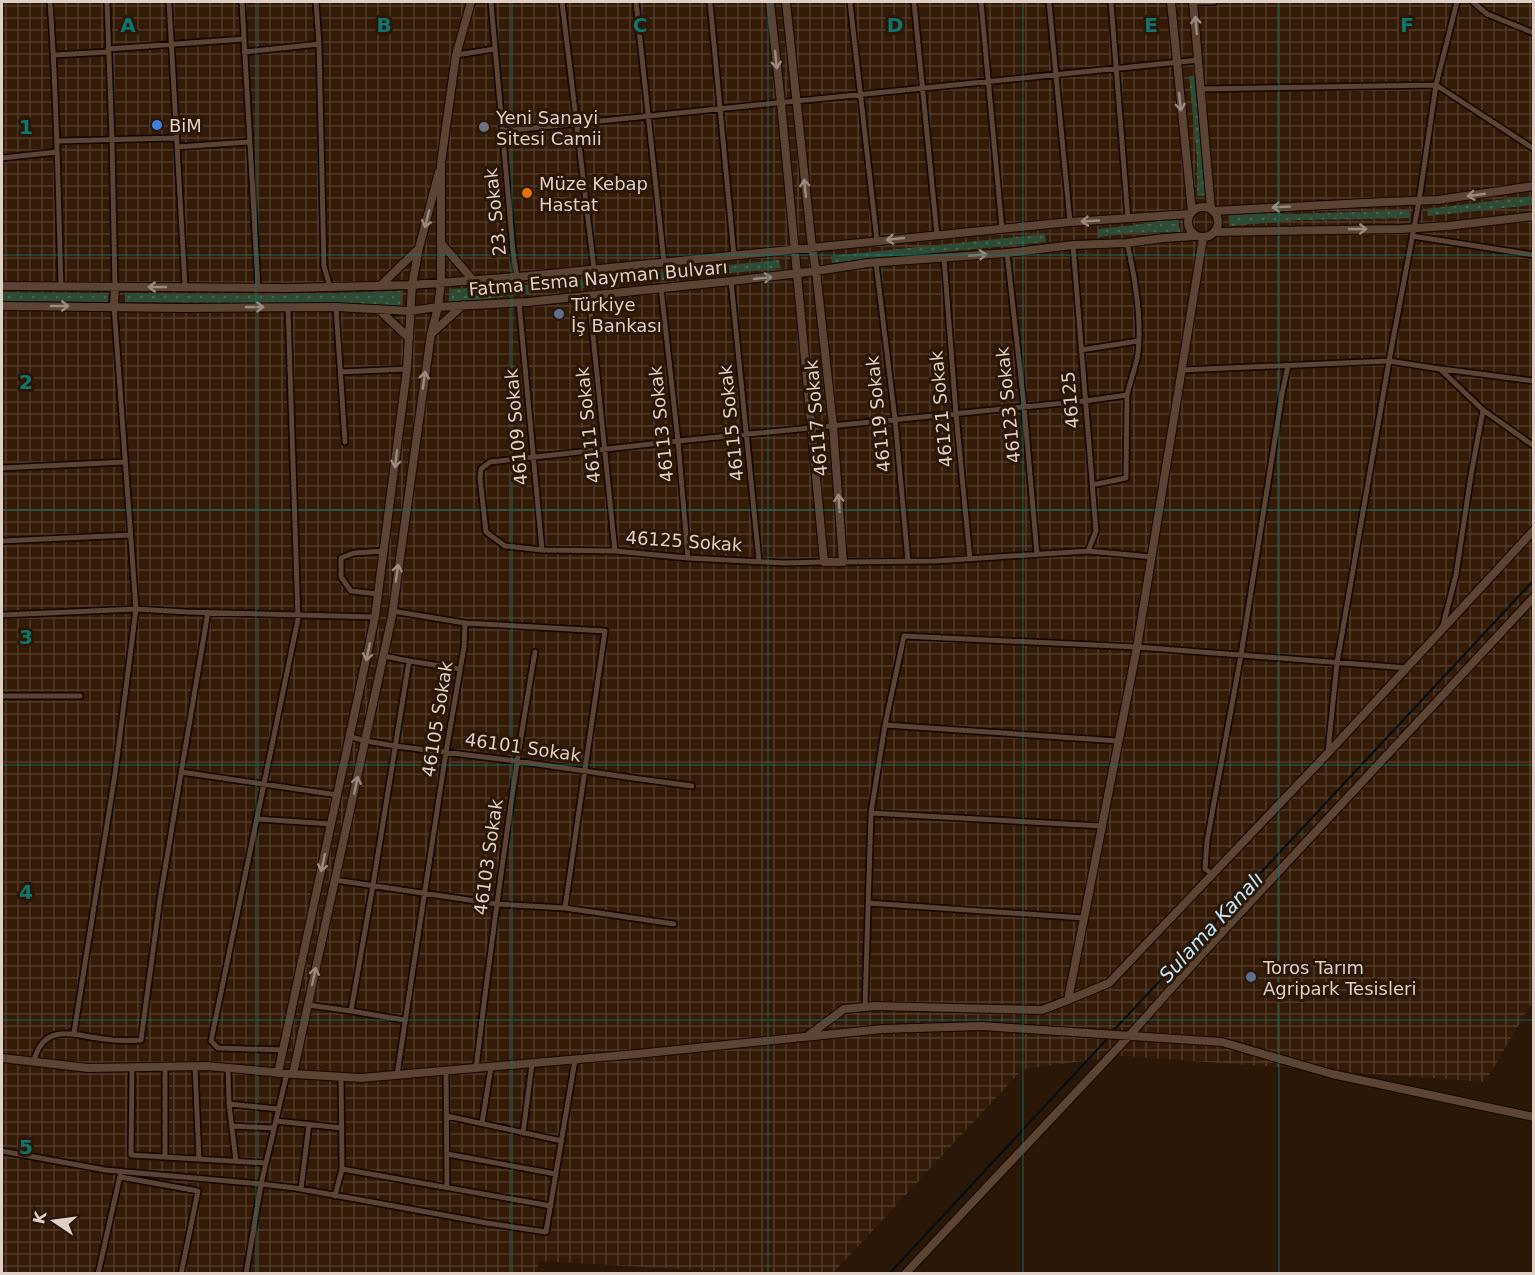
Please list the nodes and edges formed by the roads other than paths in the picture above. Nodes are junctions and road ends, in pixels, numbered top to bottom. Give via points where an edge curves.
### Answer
1 (50, 2) edge
2 (106, 2) edge
3 (169, 2) edge
4 (242, 2) edge
5 (316, 2) edge
6 (471, 2) edge
7 (491, 2) edge
8 (562, 2) edge
9 (636, 2) edge
10 (710, 2) edge
11 (770, 2) edge
12 (786, 2) edge
13 (850, 2) edge
14 (914, 2) edge
15 (981, 2) edge
16 (1049, 2) edge
17 (1111, 2) edge
18 (1171, 2) edge
19 (1193, 2) edge
20 (1214, 2) edge
21 (1457, 2) edge
22 (1473, 2) edge
23 (1533, 33) edge
24 (244, 39) junction
25 (172, 44) junction
26 (319, 44) junction
27 (495, 49) junction
28 (108, 51) junction
29 (244, 52) junction
30 (54, 55) junction
31 (456, 55) junction
32 (1199, 60) junction
33 (1177, 63) junction
34 (1117, 69) junction
35 (1056, 75) junction
36 (988, 82) junction
37 (1436, 85) junction
38 (922, 88) junction
39 (1201, 89) junction
40 (860, 94) junction
41 (796, 101) junction
42 (781, 103) junction
43 (720, 109) junction
44 (648, 116) junction
45 (577, 123) junction
46 (502, 130) junction
47 (176, 138) junction
48 (112, 140) junction
49 (58, 141) junction
50 (249, 142) junction
51 (177, 147) junction
52 (1533, 149) edge
53 (57, 152) junction
54 (2, 158) edge
55 (441, 163) junction
56 (1533, 186) edge
57 (1419, 201) junction
58 (1212, 210) junction
59 (1191, 213) junction
60 (1533, 216) edge
61 (1128, 219) junction
62 (1070, 222) junction
63 (1002, 229) junction
64 (1215, 232) junction
65 (1412, 232) junction
66 (937, 235) junction
67 (1199, 237) junction
68 (877, 241) junction
69 (441, 243) junction
70 (1127, 243) junction
71 (1073, 245) junction
72 (812, 247) junction
73 (419, 248) junction
74 (794, 249) junction
75 (1007, 253) junction
76 (1533, 255) edge
77 (734, 256) junction
78 (944, 258) junction
79 (664, 262) junction
80 (876, 263) junction
81 (594, 269) junction
82 (816, 271) junction
83 (796, 274) junction
84 (517, 277) junction
85 (473, 280) junction
86 (731, 281) junction
87 (441, 283) junction
88 (61, 285) junction
89 (412, 285) junction
90 (2, 286) edge
91 (185, 286) junction
92 (380, 286) junction
93 (115, 287) junction
94 (258, 287) junction
95 (330, 287) junction
96 (661, 288) junction
97 (589, 296) junction
98 (519, 302) junction
99 (463, 305) junction
100 (2, 306) edge
101 (114, 306) junction
102 (288, 307) junction
103 (336, 307) junction
104 (438, 307) junction
105 (378, 309) junction
106 (410, 311) junction
107 (431, 333) junction
108 (409, 338) junction
109 (1138, 341) junction
110 (1081, 350) junction
111 (1389, 361) junction
112 (1288, 366) junction
113 (407, 369) junction
114 (1440, 369) junction
115 (1182, 370) junction
116 (340, 372) junction
117 (1533, 381) edge
118 (1127, 395) junction
119 (1085, 401) junction
120 (1024, 406) junction
121 (1484, 410) junction
122 (956, 414) junction
123 (895, 419) junction
124 (833, 425) junction
125 (811, 428) junction
126 (748, 434) junction
127 (678, 441) junction
128 (345, 442) dead end
129 (1533, 446) edge
130 (606, 449) junction
131 (533, 457) junction
132 (125, 462) junction
133 (2, 468) edge
134 (1092, 485) junction
135 (1533, 530) edge
136 (130, 535) junction
137 (2, 541) edge
138 (542, 550) junction
139 (384, 551) junction
140 (615, 551) junction
141 (1088, 551) junction
142 (1037, 554) junction
143 (1152, 557) junction
144 (688, 558) junction
145 (970, 558) junction
146 (759, 561) junction
147 (908, 561) junction
148 (824, 562) junction
149 (843, 562) junction
150 (378, 594) junction
151 (1533, 597) edge
152 (136, 609) junction
153 (392, 611) junction
154 (208, 612) junction
155 (2, 615) edge
156 (298, 615) junction
157 (375, 617) junction
158 (465, 623) junction
159 (1442, 630) junction
160 (1137, 647) junction
161 (535, 652) dead end
162 (1241, 655) junction
163 (384, 656) junction
164 (409, 661) junction
165 (1337, 663) junction
166 (1407, 668) junction
167 (460, 669) junction
168 (2, 696) edge
169 (80, 696) dead end
170 (885, 725) junction
171 (351, 737) junction
172 (366, 741) junction
173 (1119, 741) junction
174 (395, 746) junction
175 (446, 752) junction
176 (1328, 753) junction
177 (516, 761) junction
178 (584, 771) junction
179 (181, 772) junction
180 (265, 783) junction
181 (692, 786) dead end
182 (338, 795) junction
183 (871, 813) junction
184 (256, 819) junction
185 (332, 824) junction
186 (1102, 826) junction
187 (1213, 874) junction
188 (335, 880) junction
189 (373, 885) junction
190 (425, 893) junction
191 (868, 903) junction
192 (496, 904) junction
193 (565, 908) junction
194 (1084, 918) junction
195 (674, 924) dead end
196 (1068, 1000) junction
197 (308, 1005) junction
198 (865, 1007) junction
199 (351, 1011) junction
200 (404, 1020) junction
201 (74, 1034) junction
202 (808, 1036) junction
203 (1129, 1036) junction
204 (283, 1050) junction
205 (2, 1058) edge
206 (575, 1060) junction
207 (34, 1061) junction
208 (532, 1064) junction
209 (195, 1066) junction
210 (132, 1067) junction
211 (165, 1067) junction
212 (491, 1067) junction
213 (228, 1068) junction
214 (476, 1068) junction
215 (446, 1071) junction
216 (286, 1073) junction
217 (397, 1075) junction
218 (341, 1077) junction
219 (230, 1104) junction
220 (278, 1109) junction
221 (447, 1116) junction
222 (1533, 1117) edge
223 (276, 1121) junction
224 (309, 1124) junction
225 (482, 1124) junction
226 (232, 1126) junction
227 (274, 1128) junction
228 (342, 1128) junction
229 (523, 1132) junction
230 (562, 1141) junction
231 (2, 1151) edge
232 (447, 1154) junction
233 (165, 1157) junction
234 (199, 1159) junction
235 (236, 1161) junction
236 (266, 1163) junction
237 (342, 1169) junction
238 (120, 1174) junction
239 (556, 1174) junction
240 (261, 1184) junction
241 (447, 1187) junction
242 (301, 1189) junction
243 (335, 1196) junction
244 (551, 1206) junction
245 (98, 1274) edge
246 (181, 1274) edge
247 (246, 1274) edge
248 (904, 1274) edge

1 - 30 street
2 - 28 street
3 - 25 street
4 - 24 street
5 - 26 street
6 - 31 street
7 - 27 street, 23. Sokak
8 - 45 street
9 - 44 street
10 - 43 street
11 -> 42 street, 46117 Sokak
12 - 41 street, 46117 Sokak
13 - 40 street
14 - 38 street
15 - 36 street
16 - 35 street
17 - 34 street
18 - 33 street
19 - 20 street
32 -> 19 street
21 - 37 street
22 - 23 street via 1487,14
24 - 25 street
24 - 29 street
25 - 28 street
25 - 47 street
26 - 29 street
26 - 95 street via 324,266
27 - 31 street
27 - 46 street, 23. Sokak
28 - 30 street
28 - 48 street
29 - 50 street
30 - 49 street
31 - 55 street
32 - 33 street
32 - 39 street
33 - 34 street
33 -> 59 street
34 - 35 street
34 - 61 street
35 - 36 street
35 - 62 street
36 - 38 street
36 - 63 street
37 - 39 street
37 - 52 street
37 - 57 street
38 - 40 street
38 - 66 street
39 - 58 street
40 - 41 street
40 - 68 street
41 - 42 street
72 -> 41 street, 46117 Sokak
42 - 43 street
42 - 74 street, 46117 Sokak
43 - 44 street
43 - 77 street
44 - 45 street
44 - 79 street
45 - 46 street
45 - 81 street
46 - 84 street, 23. Sokak
47 - 48 street
47 - 51 street
48 - 49 street
48 - 93 street
49 - 53 street
50 - 51 street
50 - 94 street
51 - 91 street
53 - 54 street
53 - 88 street
55 - 69 street
55 -> 73 street
56 -> 57 street
57 -> 58 street
57 - 65 street
58 - 59 street via 1201,207
58 - 64 street via 1218,219
59 - 61 street, Fatma Esma Nayman Bulvarı
59 - 67 street via 1188,228
60 - 65 street
61 -> 62 street, Fatma Esma Nayman Bulvarı
62 - 63 street, Fatma Esma Nayman Bulvarı
63 - 66 street, Fatma Esma Nayman Bulvarı
64 -> 65 street
64 - 67 street
65 - 76 street
65 - 111 street
66 -> 68 street, Fatma Esma Nayman Bulvarı
67 - 70 street, Fatma Esma Nayman Bulvarı
67 - 115 street
68 - 72 street, Fatma Esma Nayman Bulvarı
69 - 85 street
69 - 87 street
70 - 71 street, Fatma Esma Nayman Bulvarı
70 - 109 street via 1138,304
71 - 75 street, Fatma Esma Nayman Bulvarı
71 - 110 street, 46125
72 - 74 street, Fatma Esma Nayman Bulvarı
72 - 82 street, 46117 Sokak
73 - 89 street
73 - 92 street
74 - 77 street, Fatma Esma Nayman Bulvarı
74 - 83 street, 46117 Sokak
78 -> 75 street, Fatma Esma Nayman Bulvarı
75 - 120 street, 46123 Sokak
77 - 79 street, Fatma Esma Nayman Bulvarı
78 - 80 street, Fatma Esma Nayman Bulvarı
78 - 122 street, 46121 Sokak
79 - 81 street, Fatma Esma Nayman Bulvarı
80 - 82 street, Fatma Esma Nayman Bulvarı
80 - 123 street, 46119 Sokak
81 - 84 street, Fatma Esma Nayman Bulvarı
82 - 83 street, Fatma Esma Nayman Bulvarı
82 - 124 street, 46117 Sokak
86 -> 83 street, Fatma Esma Nayman Bulvarı
83 - 125 street, 46117 Sokak
84 - 85 street, Fatma Esma Nayman Bulvarı
85 - 87 street, Fatma Esma Nayman Bulvarı
86 - 96 street, Fatma Esma Nayman Bulvarı
86 - 126 street, 46115 Sokak
87 - 89 street, Fatma Esma Nayman Bulvarı
87 - 104 street
88 - 90 street, Fatma Esma Nayman Bulvarı
88 - 93 street, Fatma Esma Nayman Bulvarı
89 - 92 street, Fatma Esma Nayman Bulvarı
89 - 106 street
91 -> 93 street, Fatma Esma Nayman Bulvarı
91 - 94 street, Fatma Esma Nayman Bulvarı
92 - 95 street, Fatma Esma Nayman Bulvarı
93 - 101 street
94 - 95 street, Fatma Esma Nayman Bulvarı
96 - 97 street, Fatma Esma Nayman Bulvarı
96 - 127 street, 46113 Sokak
97 - 98 street, Fatma Esma Nayman Bulvarı
97 - 130 street, 46111 Sokak
98 - 99 street, Fatma Esma Nayman Bulvarı
98 - 131 street, 46109 Sokak
99 - 104 street, Fatma Esma Nayman Bulvarı
99 - 107 street
100 -> 101 street, Fatma Esma Nayman Bulvarı
101 -> 102 street, Fatma Esma Nayman Bulvarı
101 - 132 street
102 - 103 street, Fatma Esma Nayman Bulvarı
102 - 156 street
103 - 105 street, Fatma Esma Nayman Bulvarı
103 - 116 street
104 - 106 street, Fatma Esma Nayman Bulvarı
104 - 107 street
105 - 106 street, Fatma Esma Nayman Bulvarı
105 - 108 street
106 - 108 street
153 -> 107 street
108 - 113 street
109 - 110 street
109 - 118 street
110 - 119 street, 46125
111 - 112 street
111 - 114 street
111 - 165 street
112 - 115 street
112 - 162 street
113 - 116 street
113 -> 139 street
114 - 117 street
114 - 121 street
115 - 143 street
116 - 128 street
118 - 119 street
118 - 134 street via 1126,478
119 - 120 street
119 - 134 street, 46125
120 - 122 street
120 - 142 street, 46123 Sokak
121 - 129 street
121 - 159 street via 1456,575
122 - 123 street
122 - 145 street, 46121 Sokak
123 - 124 street
123 - 147 street, 46119 Sokak
124 - 125 street
149 -> 124 street, 46117 Sokak
125 - 126 street
125 - 148 street, 46117 Sokak
126 - 127 street
126 - 146 street, 46115 Sokak
127 - 130 street
127 - 144 street, 46113 Sokak
130 - 131 street
130 - 140 street, 46111 Sokak
131 - 138 street, 46109 Sokak
131 - 138 street, 46125 Sokak via 490,462 481,469 480,478 486,532 505,546
132 - 133 street
132 - 136 street
134 - 141 street, 46125 via 1096,531
135 - 159 street
136 - 137 street
136 - 152 street
138 - 140 street, 46125 Sokak
139 - 150 street
139 - 150 street via 341,558 341,577 351,591
140 - 144 street, 46125 Sokak
141 - 142 street
141 - 143 street
142 - 145 street
143 - 160 street
144 - 146 street, 46125 Sokak
145 - 147 street
146 - 148 street, 46125 Sokak
147 - 149 street
148 - 149 street
150 - 157 street
151 - 203 street
152 - 154 street
152 - 155 street
152 - 201 street via 115,774
153 - 158 street
153 - 163 street
154 - 156 street
154 - 179 street
156 - 157 street
156 - 180 street
157 -> 171 street
158 - 167 street, 46105 Sokak
158 - 178 street via 605,631
159 - 166 street
160 - 162 street
160 - 170 street via 904,636
160 - 173 street
161 - 177 street, 46103 Sokak
162 - 165 street
162 - 187 street via 1207,841 1205,869
163 - 164 street
163 - 172 street
164 - 167 street
164 - 174 street
165 - 166 street
165 - 176 street
166 - 176 street
167 - 175 street, 46105 Sokak
168 - 169 street
170 - 173 street
170 - 183 street
171 - 172 street, 46101 Sokak
171 - 182 street
172 - 174 street, 46101 Sokak
188 -> 172 street
173 - 186 street
174 - 175 street, 46101 Sokak
174 - 189 street
175 - 177 street, 46101 Sokak
175 - 190 street, 46105 Sokak
176 - 187 street
177 - 178 street, 46101 Sokak
177 - 192 street, 46103 Sokak
178 - 181 street, 46101 Sokak
178 - 193 street
179 - 180 street
179 - 201 street via 141,1040 121,1042
180 - 182 street
180 - 184 street
182 - 185 street
183 - 186 street
183 - 191 street
184 - 185 street
184 - 204 street via 211,1041 218,1048
185 -> 204 street
186 - 194 street
187 - 196 street via 1108,983
188 - 189 street
197 -> 188 street
189 - 190 street
189 - 199 street
190 - 192 street
190 - 200 street, 46105 Sokak
191 - 194 street
191 - 198 street
192 - 193 street
192 - 214 street, 46103 Sokak
193 - 195 street
194 - 196 street
196 - 198 street via 1042,1010
197 - 199 street
197 - 216 street
198 - 202 street via 844,1010
199 - 200 street
200 - 217 street, 46105 Sokak
201 - 207 street via 47,1039
202 - 203 street via 982,1026
202 - 206 street
203 - 222 street via 1222,1042 1332,1074
203 - 248 street
204 - 216 street
205 - 207 street
206 - 208 street
206 - 230 street
207 - 210 street via 88,1068
208 - 212 street
208 - 229 street
209 - 211 street
209 - 213 street
209 - 234 street
210 - 211 street
210 - 233 street via 131,1155
211 - 233 street
212 - 214 street
212 - 225 street
213 - 216 street
213 - 219 street
214 - 215 street
215 - 217 street
215 - 221 street
216 - 218 street
216 - 220 street
217 - 218 street
218 - 228 street
219 - 220 street
219 - 226 street
220 - 223 street
221 - 225 street
221 - 232 street
223 - 224 street
223 - 227 street
224 - 228 street
224 - 242 street
225 - 229 street
226 - 227 street
226 - 235 street
227 - 236 street
228 - 237 street
229 - 230 street
230 - 239 street
231 - 238 street
232 - 239 street
232 - 241 street
233 - 234 street
234 - 235 street
235 - 236 street
236 - 240 street
237 - 241 street
237 - 243 street
238 - 240 street
238 - 245 street
238 - 246 street via 198,1191
239 - 244 street
240 - 242 street
240 - 247 street
241 - 244 street
242 - 243 street
243 - 244 street via 546,1232

